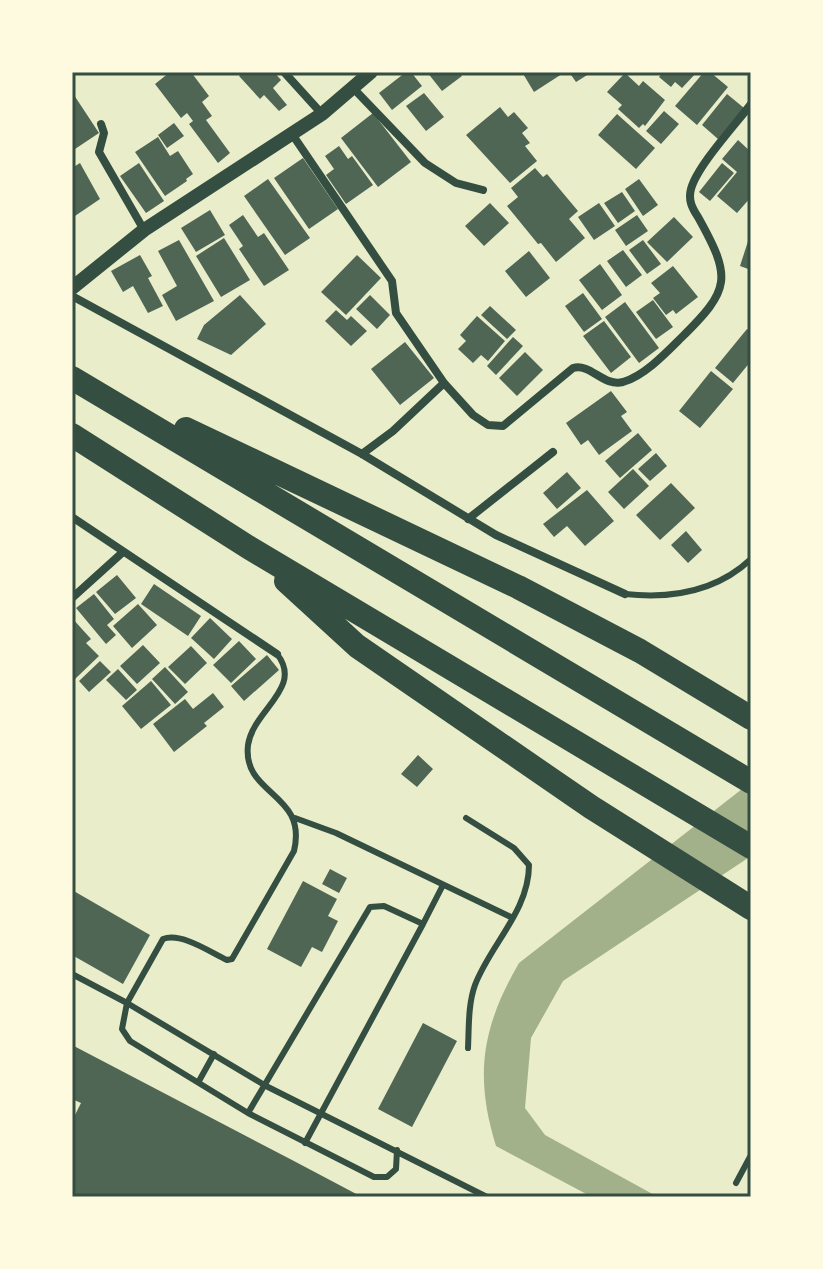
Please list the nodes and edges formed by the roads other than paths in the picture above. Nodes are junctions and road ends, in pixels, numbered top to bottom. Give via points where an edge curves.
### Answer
1 (284, 72) edge
2 (371, 72) edge
3 (353, 88) junction
4 (751, 104) edge
5 (322, 114) junction
6 (101, 124) dead end
7 (292, 134) junction
8 (483, 190) dead end
9 (144, 230) junction
10 (72, 288) edge
11 (72, 296) edge
12 (72, 377) edge
13 (444, 383) junction
14 (72, 435) edge
15 (553, 452) dead end
16 (362, 454) junction
17 (72, 517) edge
18 (468, 519) junction
19 (248, 547) junction
20 (123, 552) junction
21 (751, 559) edge
22 (625, 594) joint
23 (72, 598) edge
24 (277, 654) joint
25 (746, 715) edge
26 (751, 782) edge
27 (295, 818) junction
28 (466, 818) dead end
29 (751, 847) edge
30 (443, 885) junction
31 (751, 908) edge
32 (513, 918) junction
33 (423, 924) junction
34 (72, 974) edge
35 (127, 1003) junction
36 (468, 1048) dead end
37 (214, 1054) junction
38 (199, 1081) junction
39 (266, 1086) junction
40 (248, 1113) junction
41 (319, 1114) junction
42 (305, 1143) junction
43 (397, 1150) junction
44 (751, 1155) edge
45 (736, 1183) dead end
46 (487, 1197) edge

1 - 5 street
2 - 3 street
3 - 5 street
3 - 8 street via 425,163 456,183
4 - 13 street via 691,188 692,208 714,246 722,279 716,301 675,344 619,383 584,367 573,368 496,428 473,415
5 - 7 street
6 - 9 street via 99,152
7 - 9 street
7 - 13 street via 392,281 396,313
9 - 10 street
11 - 16 street
12 - 25 highway via 518,587
12 - 26 highway
13 - 16 street
14 - 19 highway
15 - 18 street
16 - 18 street
17 - 20 street
18 - 22 street
19 - 29 highway
19 - 31 highway via 357,646 591,807
20 - 23 street
20 - 24 street
21 - 22 lane via 734,574 701,589 662,596
24 - 27 lane via 287,672 285,682 258,721 248,745 250,766
27 - 30 lane
27 - 35 lane via 294,851 234,957 227,960 171,936 163,939
28 - 32 lane via 526,860 529,873
30 - 32 lane
30 - 33 lane
32 - 36 lane via 475,983
33 - 39 lane via 384,906 370,907
33 - 41 lane
34 - 35 lane
35 - 37 lane
35 - 38 lane via 121,1022 125,1037
37 - 38 lane
37 - 39 lane
38 - 40 lane
39 - 40 lane
39 - 41 lane
40 - 42 lane
41 - 42 lane
41 - 43 lane
42 - 43 lane via 374,1177 387,1177 396,1169
43 - 46 lane
44 - 45 lane

